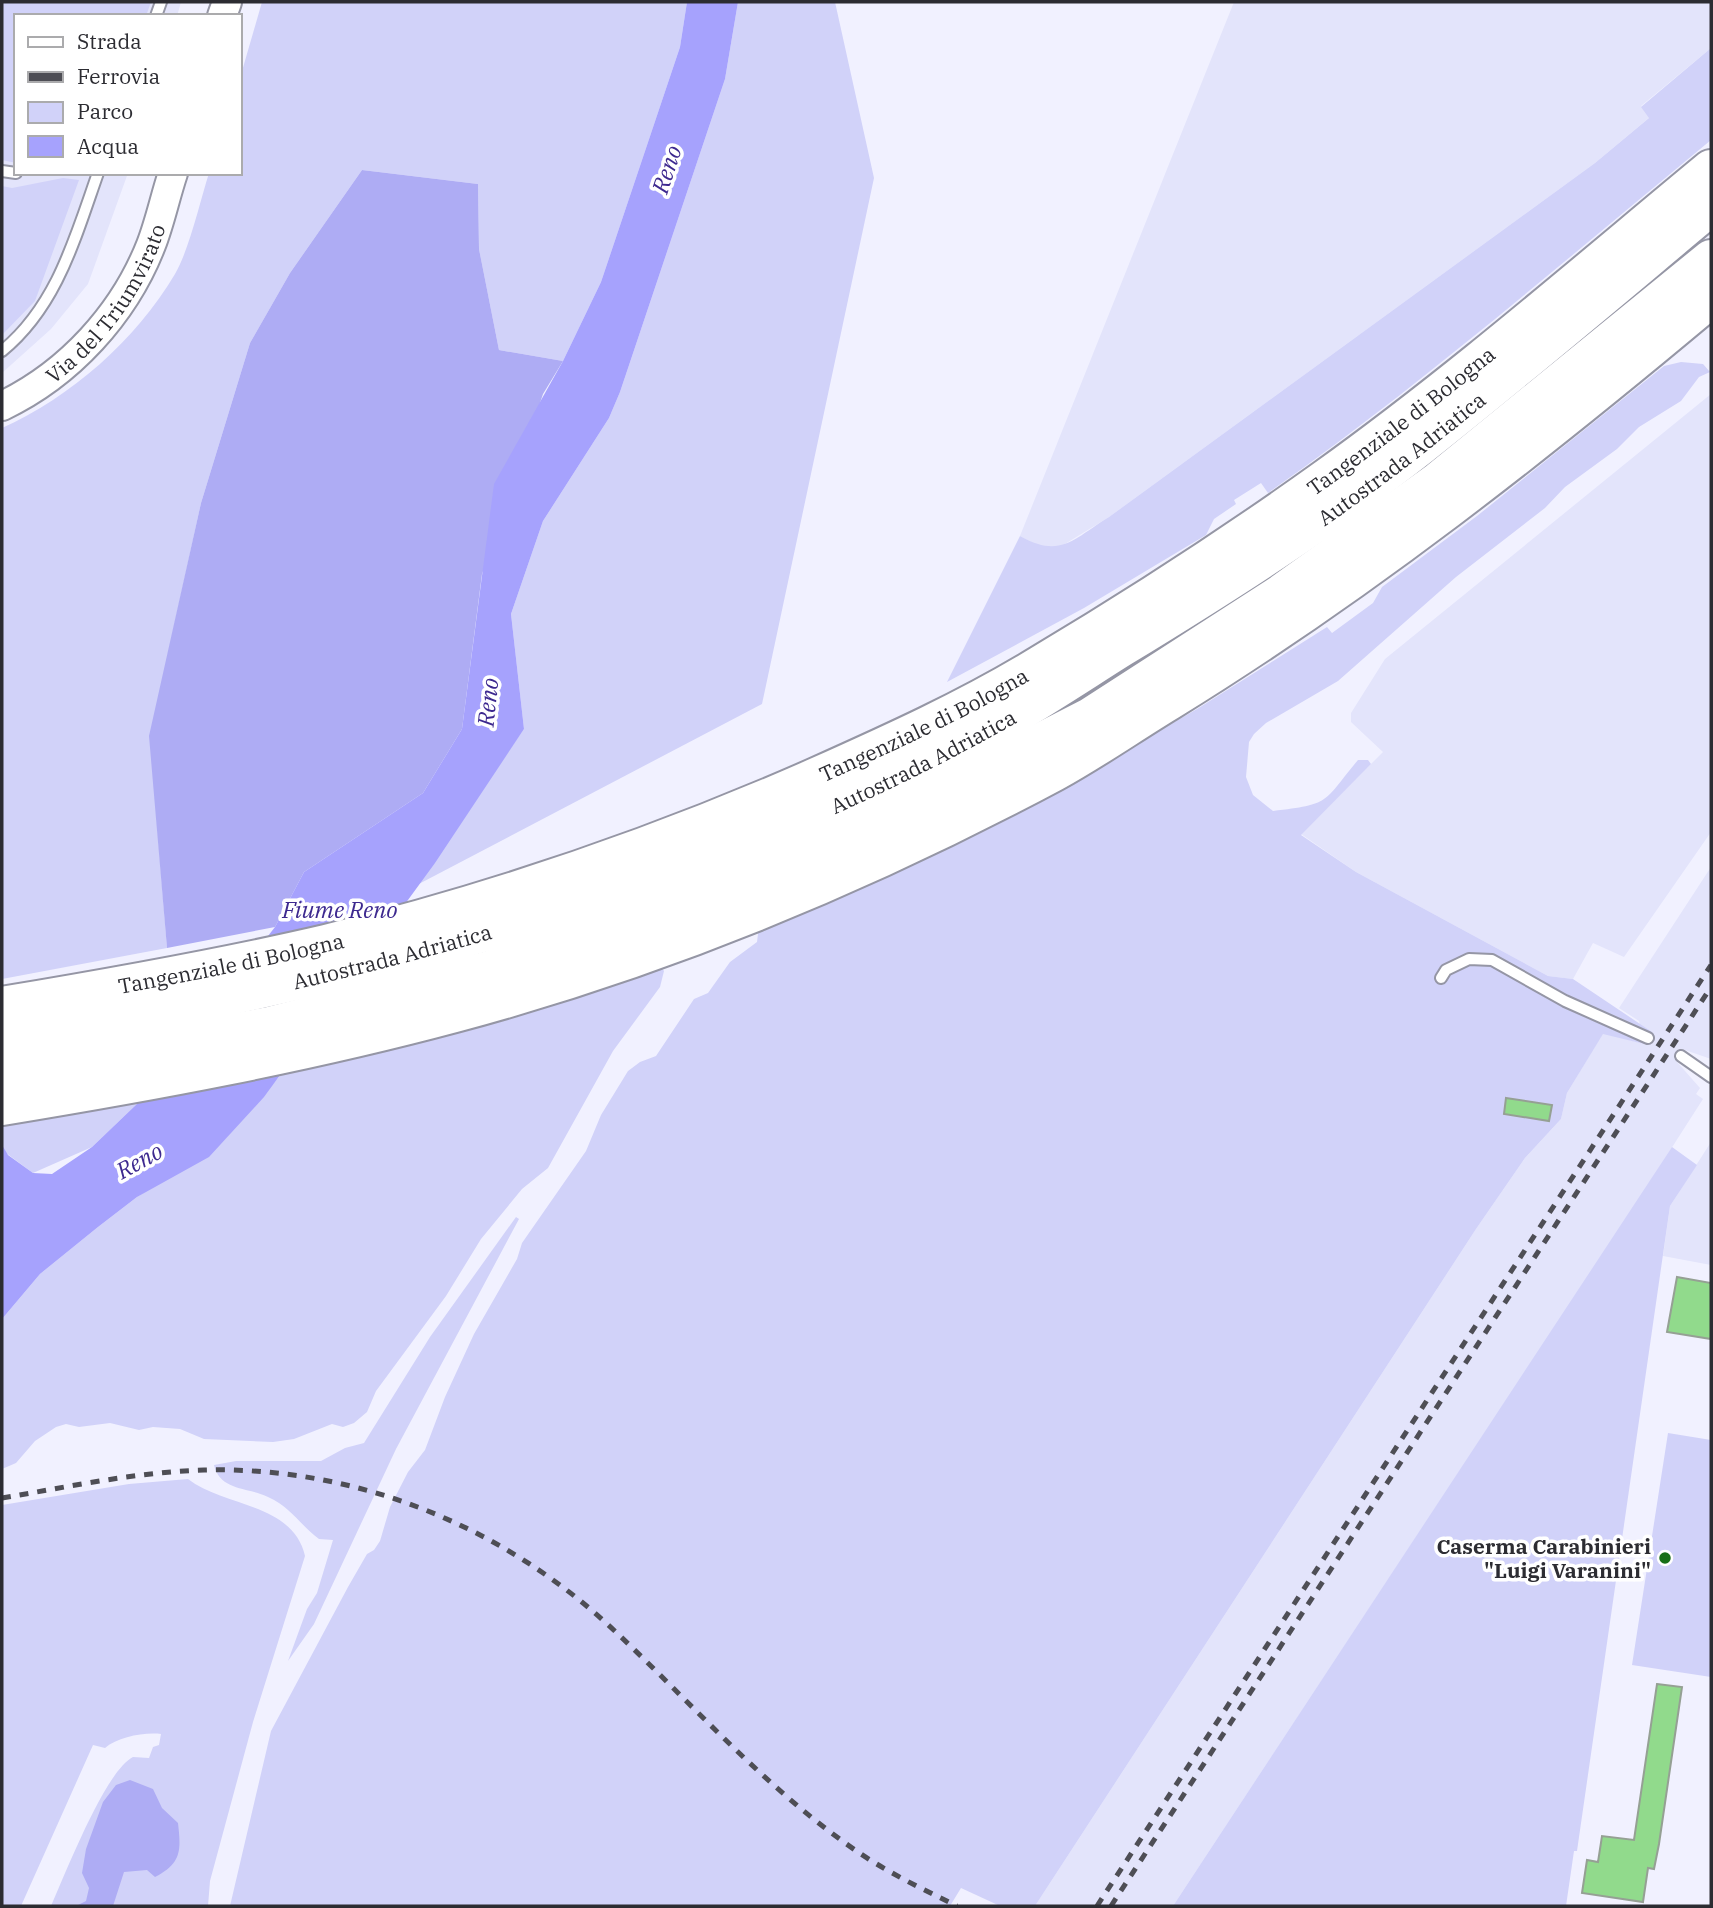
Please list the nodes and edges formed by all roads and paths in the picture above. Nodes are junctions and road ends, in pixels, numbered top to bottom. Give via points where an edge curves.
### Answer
1 (1711, 169) edge
2 (97, 175) edge
3 (172, 175) edge
4 (1711, 206) edge
5 (1711, 259) edge
6 (1711, 298) edge
7 (2, 351) edge
8 (2, 406) edge
9 (1441, 978) dead end
10 (2, 1006) edge
11 (2, 1038) edge
12 (1648, 1038) dead end
13 (1681, 1056) dead end
14 (2, 1075) edge
15 (1711, 1077) edge
16 (2, 1106) edge

1 - 10 highway, Tangenziale di Bologna via 1471,367 1326,478 1040,666 940,719 749,806 541,883 328,943
2 - 7 lane via 48,299
3 - 8 street, Via del Triumvirato via 152,244 117,309 71,359
4 - 11 highway, Autostrada Adriatica via 1348,500 1188,608 1014,715 926,761 744,842 525,921 299,982
5 - 14 highway, Autostrada Adriatica via 1515,421 1362,538 1090,717 992,769 801,859 698,901 486,971 270,1026
6 - 16 highway via 1458,504 1305,614 1059,769 966,817 773,904 565,980 351,1039
9 - 12 lane via 1446,970 1469,959 1492,960 1565,1001
13 - 15 lane

